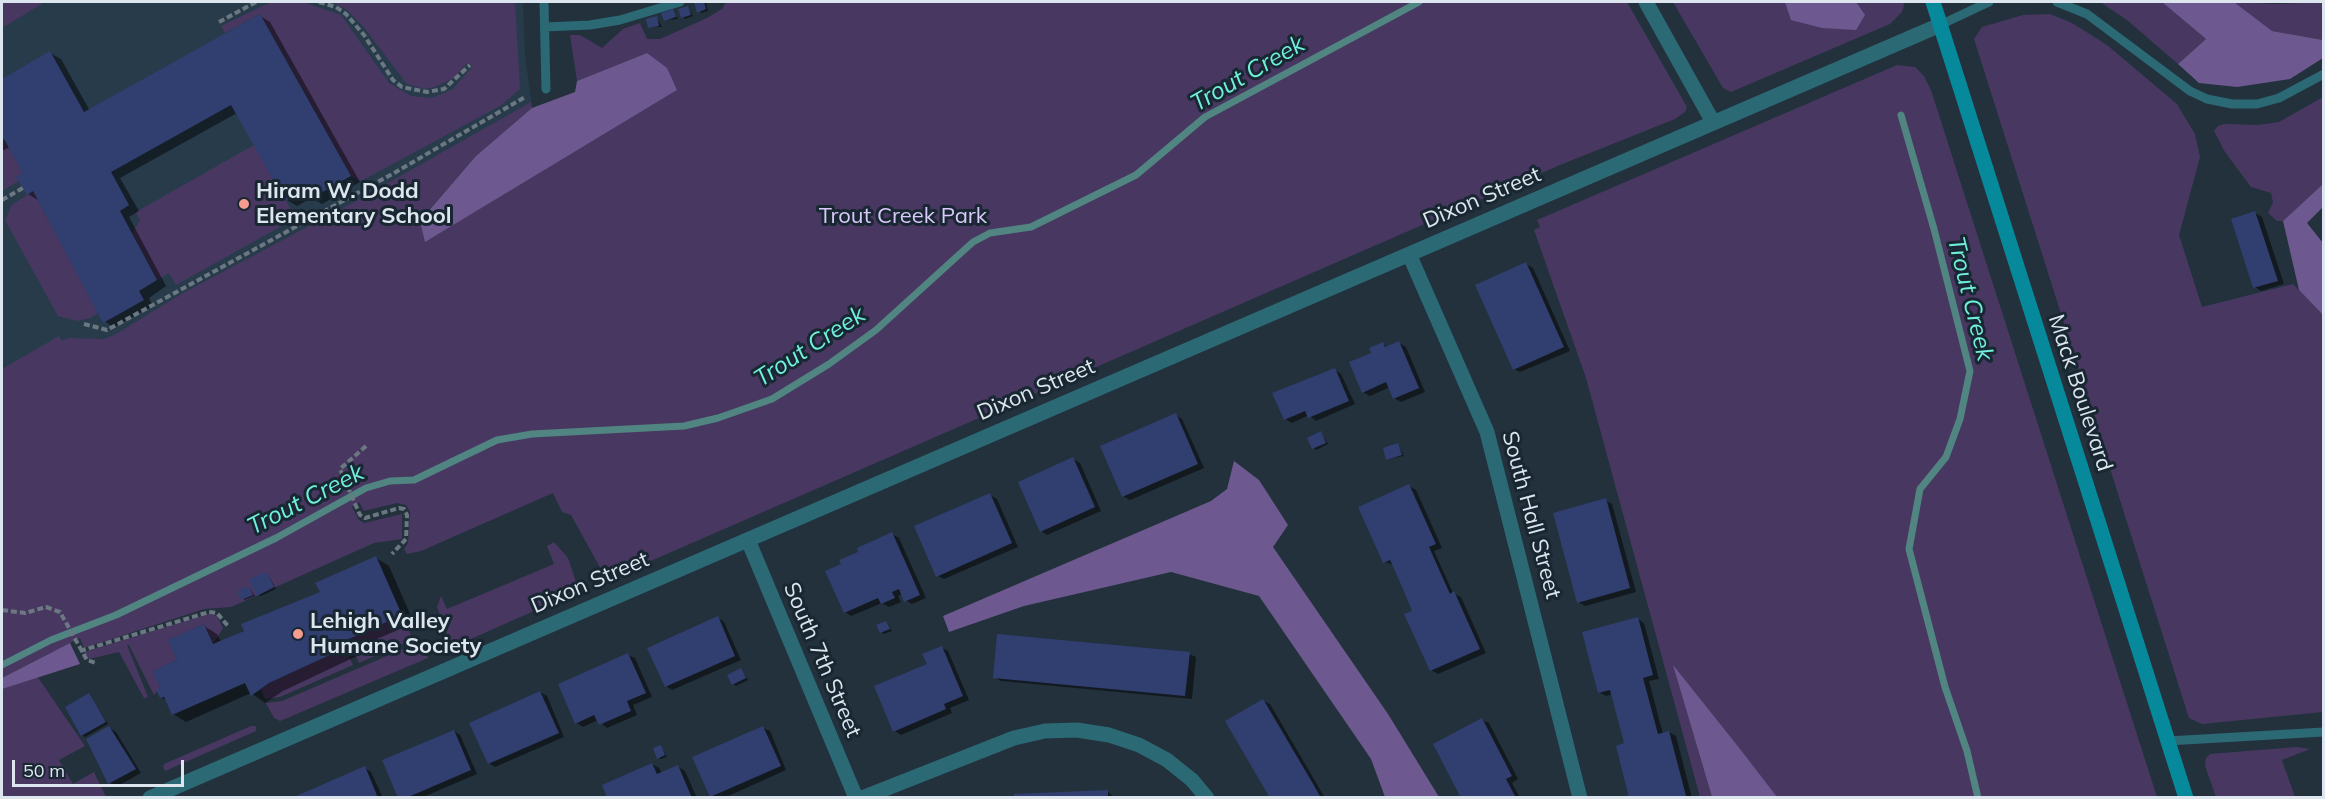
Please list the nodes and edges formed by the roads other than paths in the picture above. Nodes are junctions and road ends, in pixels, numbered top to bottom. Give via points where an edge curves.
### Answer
1 (544, 2) edge
2 (680, 2) edge
3 (1646, 2) edge
4 (1932, 2) edge
5 (1989, 2) edge
6 (2057, 2) edge
7 (1940, 25) junction
8 (545, 27) junction
9 (2324, 74) edge
10 (546, 89) dead end
11 (1713, 122) junction
12 (1409, 254) junction
13 (748, 540) junction
14 (2324, 732) edge
15 (2167, 741) junction
16 (150, 798) edge
17 (856, 798) edge
18 (862, 798) edge
19 (1208, 798) edge
20 (1580, 798) edge
21 (2186, 798) edge

1 - 8 lane
2 - 8 lane via 612,21
3 - 11 street
4 - 7 main road, Mack Boulevard
5 - 7 lane
6 - 9 lane via 2087,14 2206,99 2258,104 2279,98
7 - 11 street, Dixon Street
7 - 15 main road, Mack Boulevard
8 - 10 lane
11 - 12 street, Dixon Street
12 - 13 street, Dixon Street
12 - 20 street, South Hall Street via 1487,432
13 - 16 street, Dixon Street
13 - 17 street, South 7th Street
14 - 15 lane
15 - 21 main road, Mack Boulevard
18 - 19 street via 1014,738 1045,731 1077,730 1139,745 1167,760

